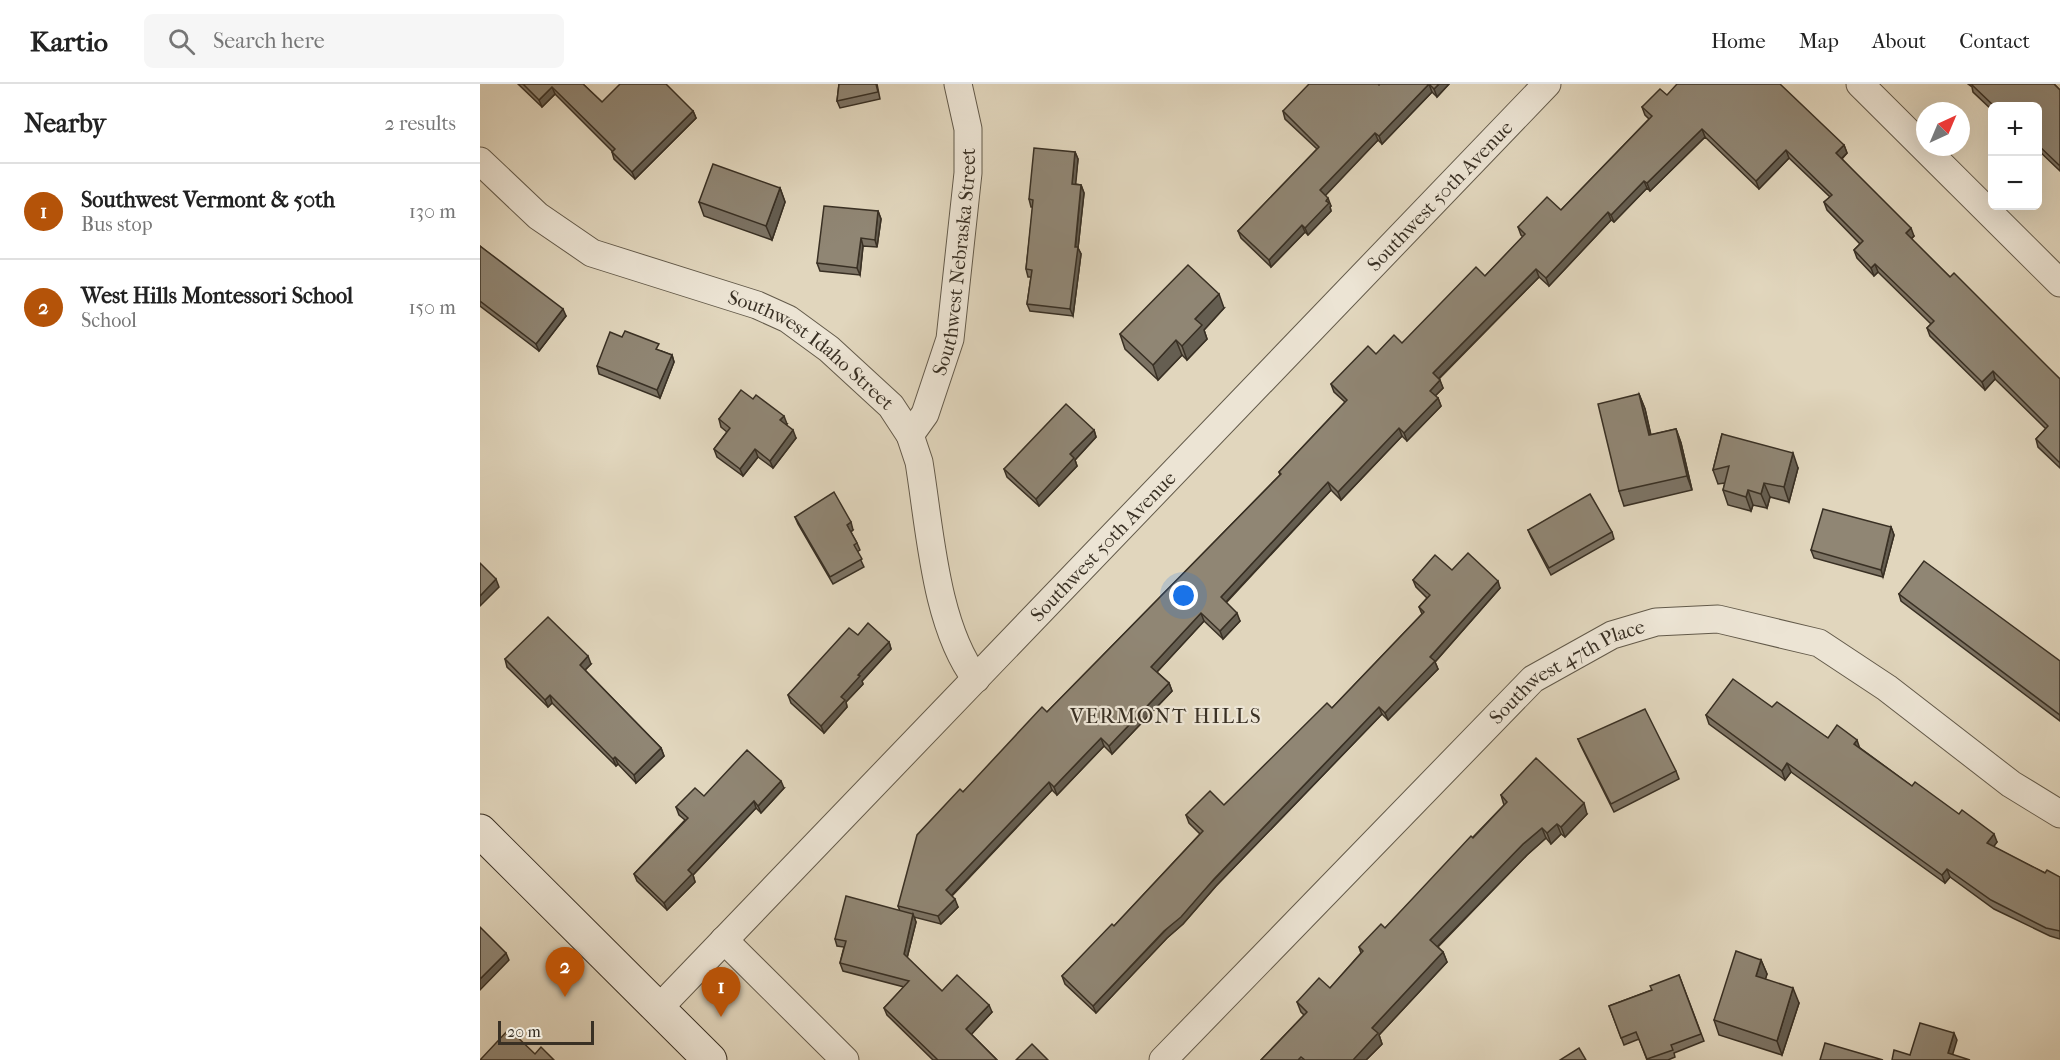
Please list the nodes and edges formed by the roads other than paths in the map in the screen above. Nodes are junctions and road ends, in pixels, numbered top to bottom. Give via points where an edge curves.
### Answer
1 (958, 84) edge
2 (1547, 84) edge
3 (1860, 84) edge
4 (480, 161) edge
5 (2060, 283) edge
6 (910, 435) junction
7 (976, 679) junction
8 (2060, 814) edge
9 (480, 831) edge
10 (724, 940) junction
11 (658, 1009) junction
12 (710, 1060) edge
13 (845, 1060) edge
14 (1163, 1060) edge

1 - 6 street, Southwest Nebraska Street via 968,129 968,173 950,339 925,414
2 - 7 street, Southwest 50th Avenue
3 - 5 street
4 - 6 street, Southwest Idaho Street via 538,216 592,253 757,305 788,319 830,349 891,406
6 - 7 street, Southwest Idaho Street via 919,462 949,629 961,659
7 - 10 street, Southwest 50th Avenue
8 - 14 street, Southwest 47th Place via 2011,784 1887,688 1819,643 1718,619 1656,622 1612,635 1533,679
9 - 11 main road
10 - 11 street, Southwest 50th Avenue
10 - 13 street
11 - 12 main road

